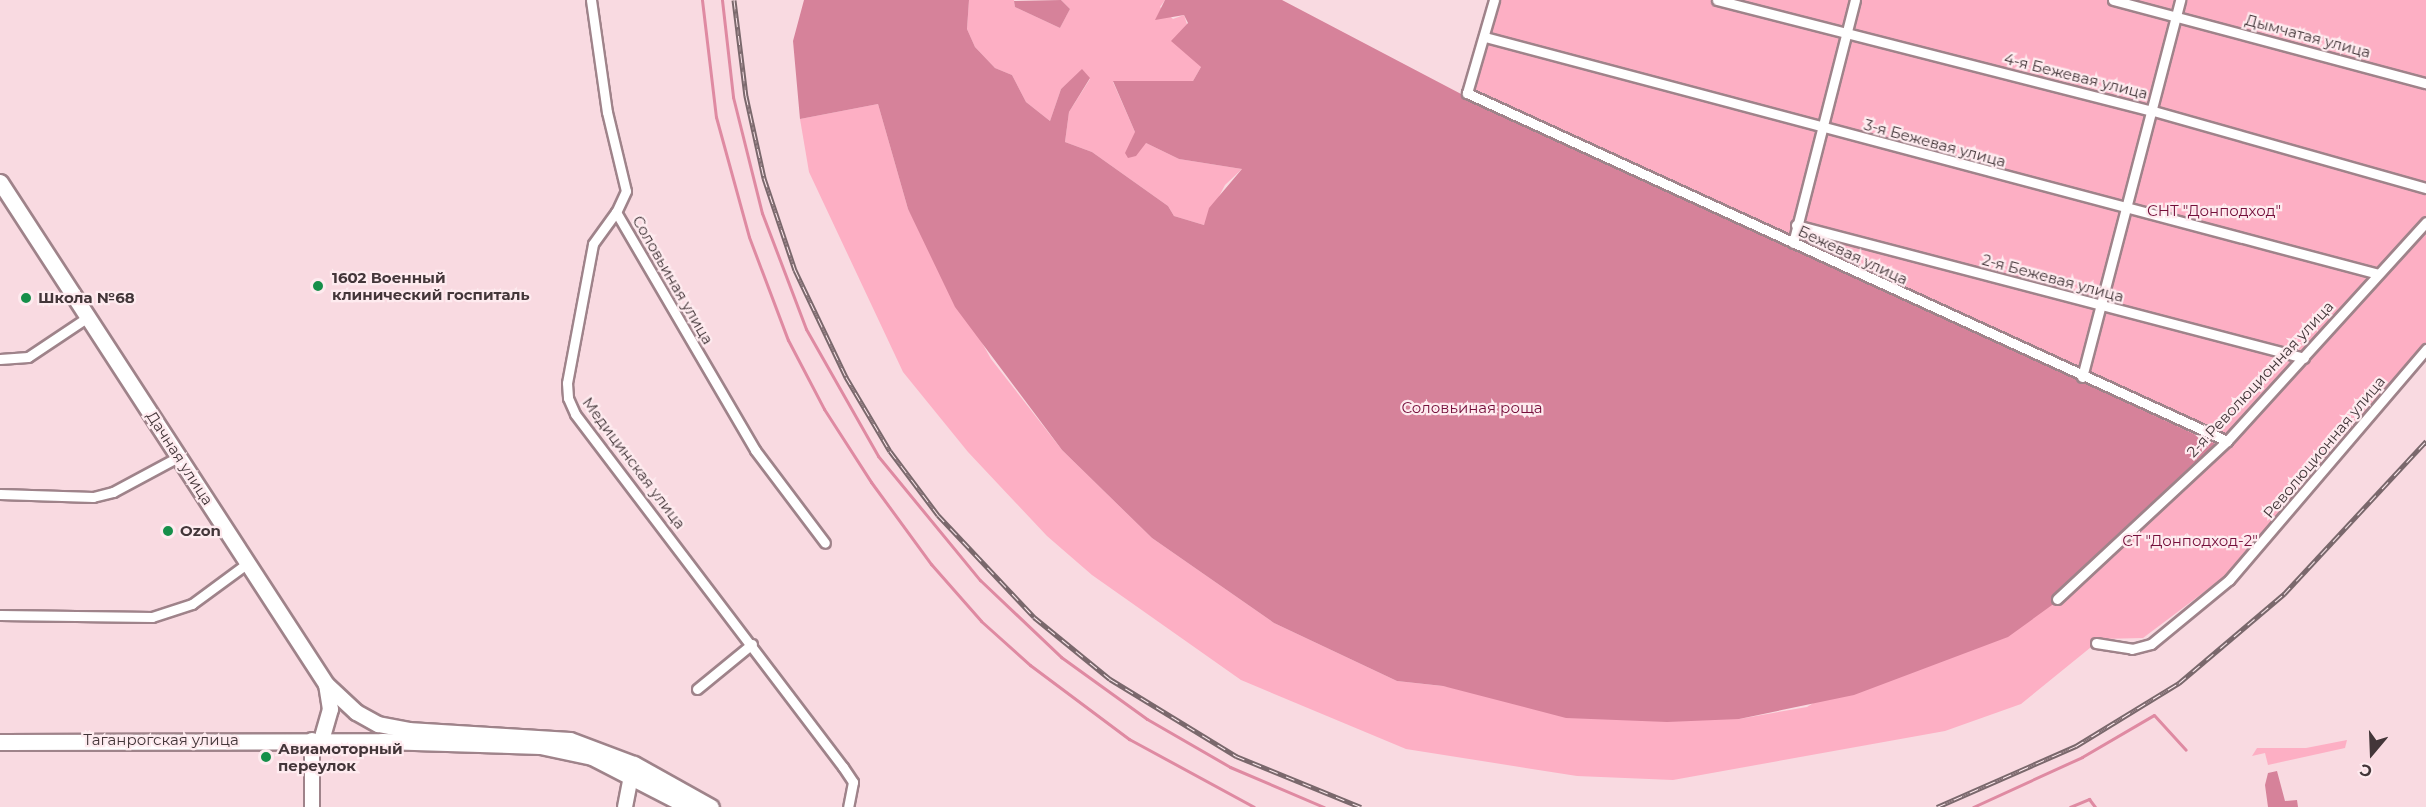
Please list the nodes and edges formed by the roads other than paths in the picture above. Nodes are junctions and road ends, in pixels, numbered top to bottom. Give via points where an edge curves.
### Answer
1 (591, 0) edge
2 (1494, 0) edge
3 (1717, 0) edge
4 (1856, 0) edge
5 (2113, 0) edge
6 (2180, 0) edge
7 (2176, 16) junction
8 (1847, 33) junction
9 (1485, 37) junction
10 (2426, 83) edge
11 (2150, 110) junction
12 (1820, 129) junction
13 (0, 182) edge
14 (2426, 188) edge
15 (2125, 208) junction
16 (616, 212) junction
17 (2426, 222) edge
18 (1796, 225) junction
19 (2423, 234) edge
20 (1793, 243) junction
21 (2378, 274) junction
22 (2099, 306) junction
23 (88, 317) junction
24 (2426, 349) edge
25 (2304, 358) junction
26 (0, 359) edge
27 (2082, 377) junction
28 (2227, 441) junction
29 (178, 456) junction
30 (0, 494) edge
31 (825, 543) dead end
32 (249, 562) junction
33 (2057, 599) dead end
34 (0, 615) edge
35 (2096, 642) dead end
36 (752, 644) junction
37 (327, 684) junction
38 (697, 689) dead end
39 (408, 730) joint
40 (317, 740) junction
41 (0, 742) edge
42 (632, 770) junction
43 (312, 807) edge
44 (626, 807) edge
45 (689, 807) edge
46 (711, 807) edge
47 (848, 807) edge

1 - 16 street, Соловьиная улица via 607,112 626,191
2 - 9 street
3 - 8 street, 4-я Бежевая улица
4 - 8 street
5 - 7 street, Дымчатая улица
6 - 7 street
7 - 10 street, Дымчатая улица
7 - 11 street
8 - 11 street, 4-я Бежевая улица
8 - 12 street
9 - 12 street, 3-я Бежевая улица
9 - 20 street, Бежевая улица via 1467,93
11 - 14 street, 4-я Бежевая улица
11 - 15 street
12 - 15 street, 3-я Бежевая улица
12 - 18 street
13 - 23 main road, Дачная улица
15 - 21 street, 3-я Бежевая улица
15 - 22 street
16 - 31 street, Соловьиная улица via 755,450
16 - 36 street, Медицинская улица via 593,244 567,383 568,398 575,414
17 - 19 street, 2-я Революционная улица
18 - 20 street
18 - 22 street, 2-я Бежевая улица
19 - 21 street, 2-я Революционная улица
20 - 27 street, Бежевая улица
21 - 25 street, 2-я Революционная улица
22 - 25 street, 2-я Бежевая улица
22 - 27 street
23 - 26 street via 28,357
23 - 29 main road, Дачная улица
24 - 35 street, Революционная улица via 2229,580 2151,644 2132,649
25 - 28 street, 2-я Революционная улица
27 - 28 street, Бежевая улица
28 - 33 street, 2-я Революционная улица
29 - 30 street via 113,492 93,497
29 - 32 main road, Дачная улица
32 - 34 street via 192,604 152,617
32 - 37 main road, Дачная улица
36 - 38 street
36 - 47 street, Медицинская улица via 853,782
37 - 39 main road, Дачная улица via 356,712 378,724
37 - 40 main road via 330,709
39 - 42 main road, Таганрогская улица via 550,737 596,747
40 - 41 main road, Таганрогская улица
40 - 42 main road, Таганрогская улица via 540,746
40 - 43 street
42 - 44 street
42 - 45 main road, Таганрогская улица
42 - 46 main road, Таганрогская улица

